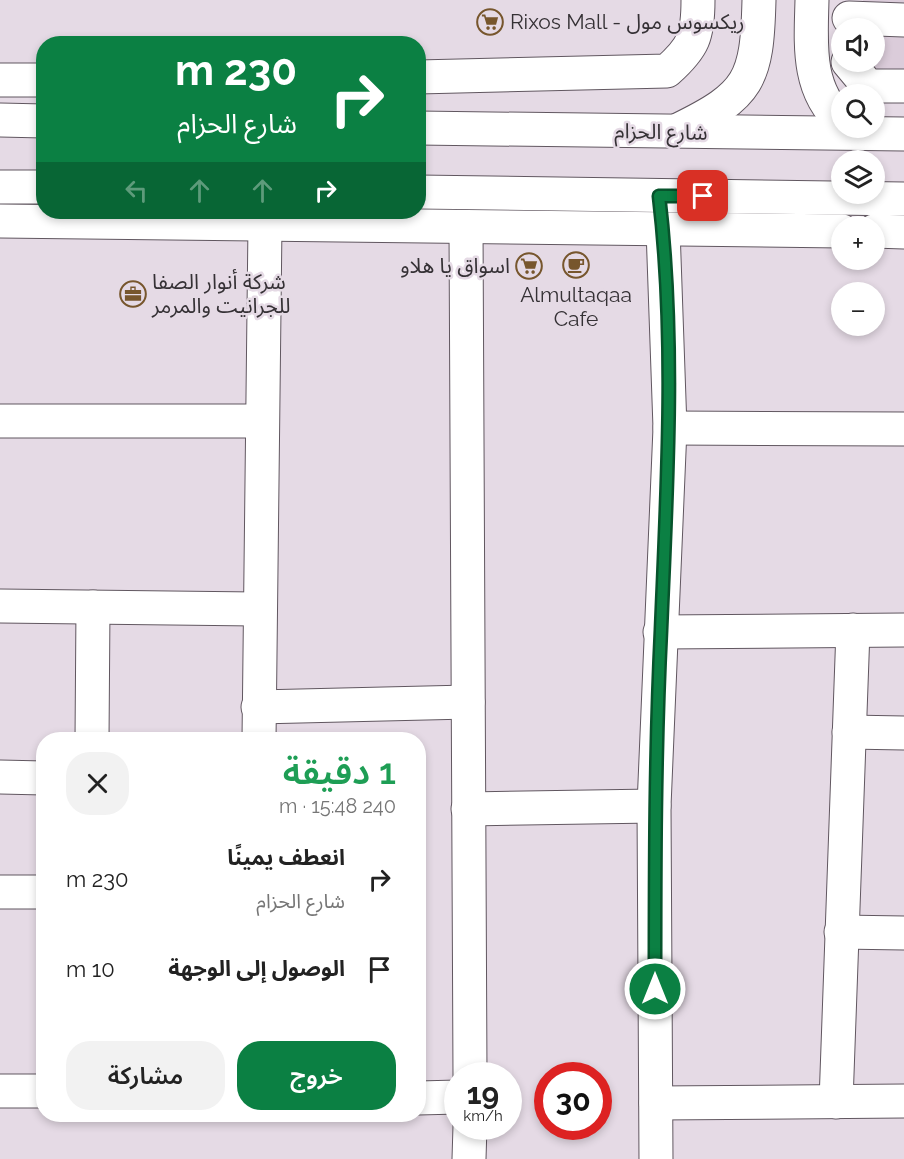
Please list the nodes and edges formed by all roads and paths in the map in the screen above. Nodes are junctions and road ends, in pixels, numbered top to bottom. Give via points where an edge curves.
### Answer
1 (698, 0) edge
2 (759, 0) edge
3 (812, 0) edge
4 (849, 16) edge
5 (904, 20) edge
6 (856, 72) edge
7 (426, 77) edge
8 (0, 80) edge
9 (36, 80) edge
10 (904, 86) edge
11 (831, 107) edge
12 (0, 120) edge
13 (36, 121) edge
14 (426, 128) edge
15 (831, 128) edge
16 (674, 132) junction
17 (885, 132) edge
18 (904, 134) edge
19 (0, 187) edge
20 (36, 187) edge
21 (426, 192) edge
22 (468, 193) junction
23 (659, 196) junction
24 (904, 199) edge
25 (177, 219) edge
26 (266, 219) edge
27 (288, 219) edge
28 (0, 221) edge
29 (466, 227) junction
30 (663, 229) junction
31 (831, 231) edge
32 (885, 231) edge
33 (904, 232) edge
34 (0, 421) edge
35 (262, 421) junction
36 (670, 428) junction
37 (904, 429) edge
38 (0, 606) edge
39 (93, 607) junction
40 (259, 609) junction
41 (853, 630) junction
42 (904, 630) edge
43 (660, 632) junction
44 (468, 702) junction
45 (258, 707) junction
46 (92, 732) edge
47 (259, 732) edge
48 (849, 732) junction
49 (904, 733) edge
50 (0, 777) edge
51 (36, 778) edge
52 (654, 806) junction
53 (468, 809) junction
54 (0, 892) edge
55 (36, 892) edge
56 (841, 932) junction
57 (904, 933) edge
58 (470, 1062) edge
59 (0, 1091) edge
60 (36, 1091) edge
61 (426, 1098) edge
62 (444, 1098) edge
63 (904, 1101) edge
64 (656, 1102) junction
65 (836, 1102) junction
66 (470, 1140) edge
67 (469, 1159) edge
68 (656, 1159) edge

1 - 7 street via 698,31 686,54 667,71
2 - 16 street via 754,63 745,85 729,102
3 - 11 street via 810,49 814,74 823,98
4 - 5 street
6 - 10 street via 868,86
8 - 9 street
12 - 13 street
14 - 16 street, شارع الحزام
15 - 16 street, شارع الحزام
17 - 18 street, شارع الحزام
19 - 20 street
21 - 22 street
22 - 23 street
22 - 29 street
23 - 24 street
23 - 30 street
25 - 28 street
26 - 35 street
27 - 29 street
29 - 30 street
29 - 44 street
30 - 31 street
30 - 36 street
32 - 33 street
34 - 35 street
35 - 40 street
36 - 37 street
36 - 43 street
38 - 39 street
39 - 40 street
39 - 46 street
40 - 45 street
41 - 42 street
41 - 43 street
41 - 48 street
43 - 52 street
44 - 45 street
44 - 53 street
45 - 47 street
48 - 49 street
48 - 56 street
50 - 51 street
52 - 53 street
52 - 64 street
53 - 58 street
54 - 55 street
56 - 57 street
56 - 65 street
59 - 60 street
61 - 62 street
63 - 65 street
64 - 65 street
64 - 68 street
66 - 67 street

